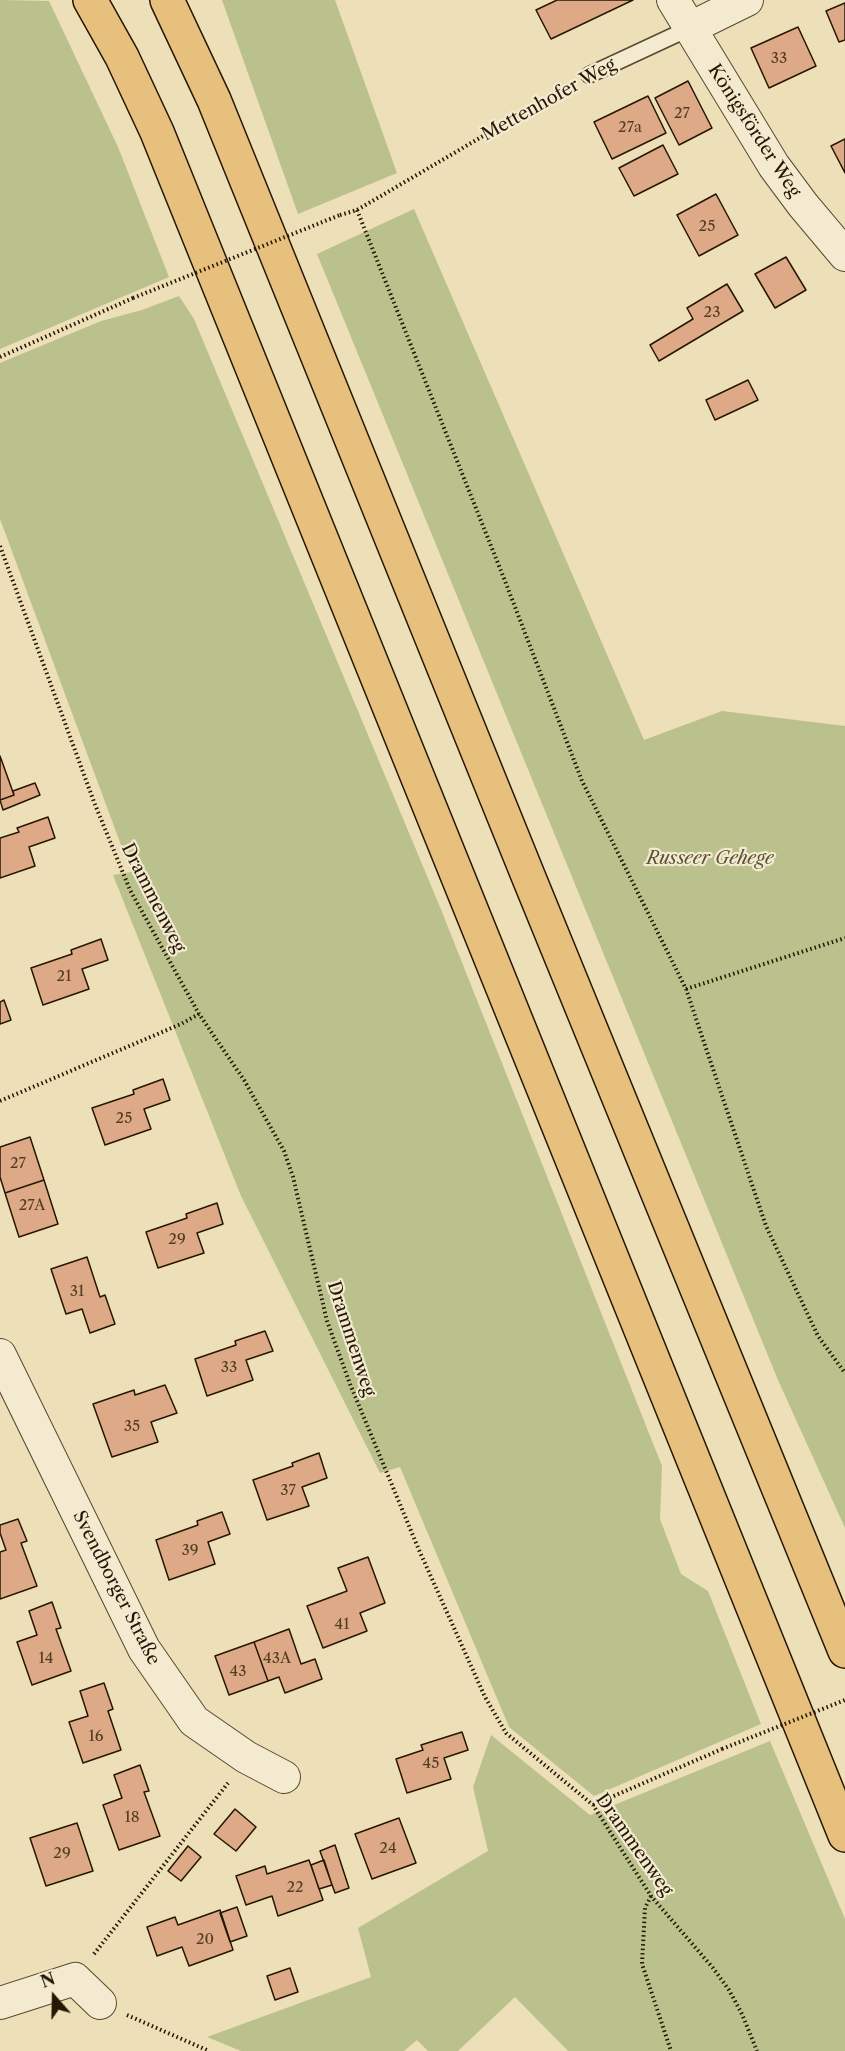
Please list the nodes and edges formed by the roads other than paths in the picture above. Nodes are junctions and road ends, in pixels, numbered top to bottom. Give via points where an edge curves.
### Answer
1 (90, 0) edge
2 (167, 0) edge
3 (673, 0) edge
4 (747, 0) edge
5 (690, 28) junction
6 (589, 75) road end
7 (845, 255) edge
8 (0, 1355) edge
9 (845, 1651) edge
10 (284, 1777) dead end
11 (845, 1835) edge
12 (0, 2003) edge
13 (100, 2003) road end

1 - 11 highway via 122,57 156,132
2 - 9 highway via 214,100
3 - 5 street, Königsförder Weg
4 - 5 street, Mettenhofer Weg
5 - 6 lane, Mettenhofer Weg
5 - 7 street, Königsförder Weg via 774,166
8 - 10 street, Svendborger Straße via 144,1649 194,1721 246,1757
12 - 13 street via 75,1978

